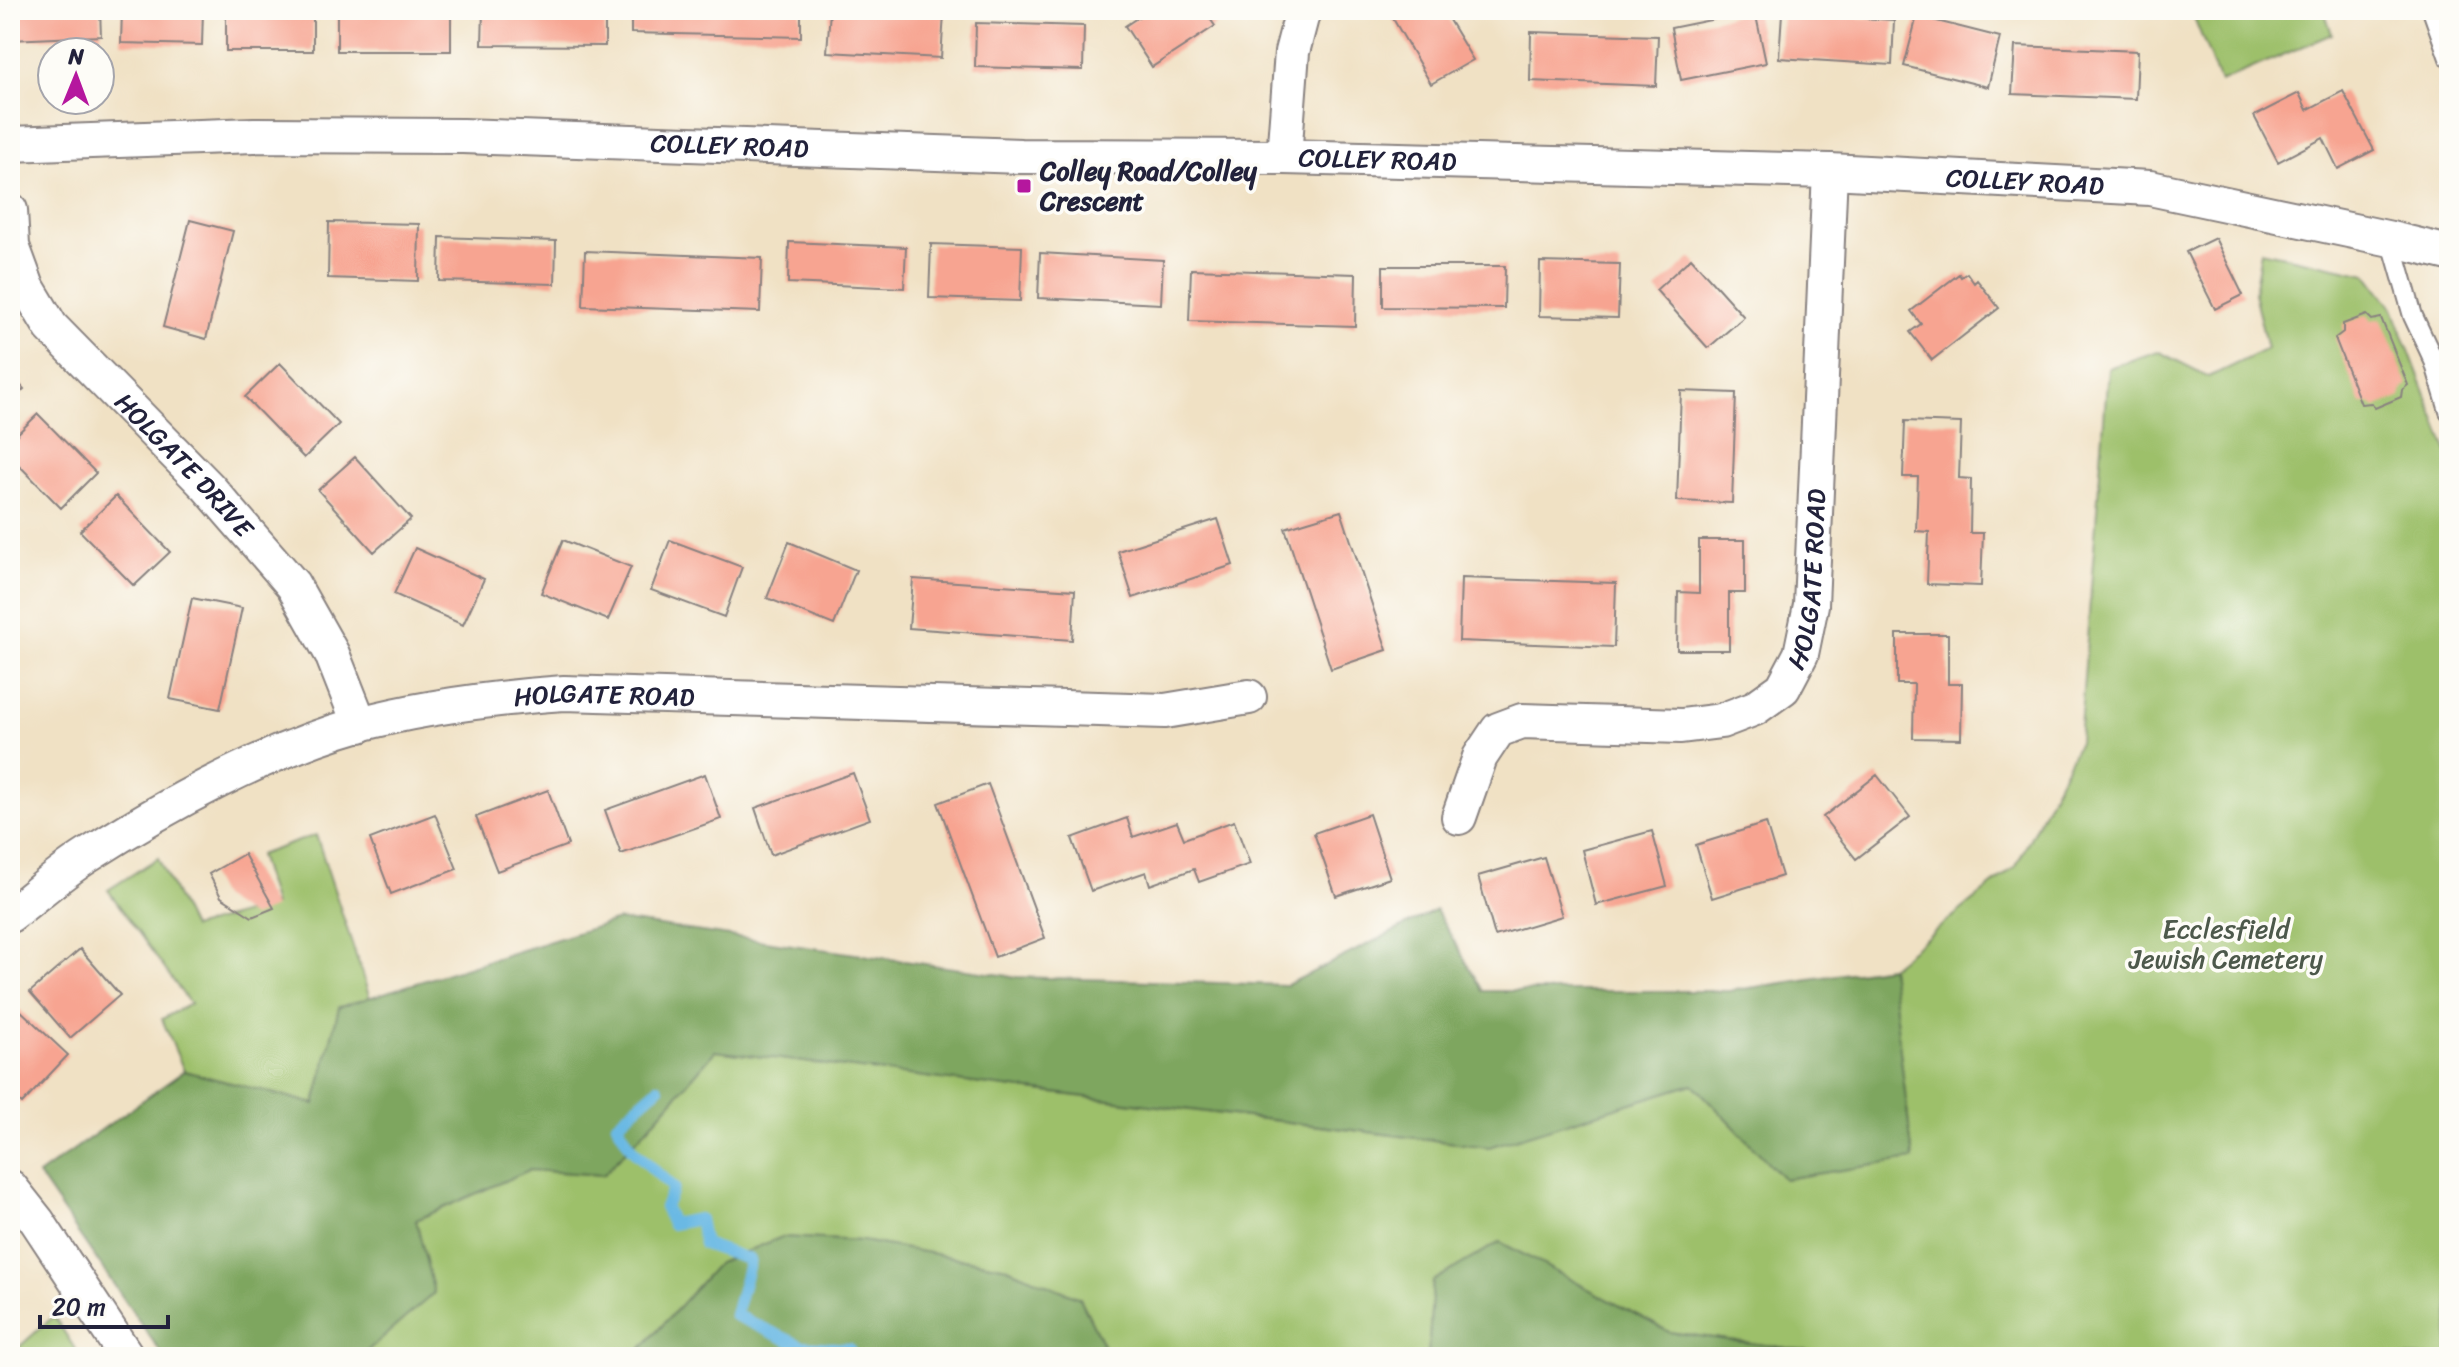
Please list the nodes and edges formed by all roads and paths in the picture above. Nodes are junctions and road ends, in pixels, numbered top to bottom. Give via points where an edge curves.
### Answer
1 (1303, 10) edge
2 (2432, 10) edge
3 (2449, 58) edge
4 (10, 144) edge
5 (1284, 157) junction
6 (10, 164) edge
7 (1830, 171) junction
8 (10, 210) edge
9 (2391, 239) junction
10 (2449, 253) edge
11 (18, 294) edge
12 (2449, 411) edge
13 (1249, 697) dead end
14 (360, 725) junction
15 (1459, 817) dead end
16 (10, 915) edge
17 (10, 1187) edge
18 (127, 1357) edge

1 - 5 street via 1292,52
2 - 3 lane
4 - 5 street, COLLEY ROAD via 254,135 463,136 1021,156
4 - 6 street
5 - 7 street, COLLEY ROAD
7 - 9 street, COLLEY ROAD via 2150,188
7 - 15 street, HOLGATE ROAD via 1811,605 1801,654 1783,688 1755,708 1721,721 1681,726 1522,721 1498,730 1480,757
8 - 11 street, HOLGATE DRIVE
9 - 10 street, COLLEY ROAD
9 - 12 lane
11 - 14 street, HOLGATE DRIVE via 208,487 293,585 332,654
13 - 14 street, HOLGATE ROAD via 1165,711 564,693 423,709
14 - 16 street, HOLGATE ROAD via 239,771 162,812 85,857
17 - 18 street

